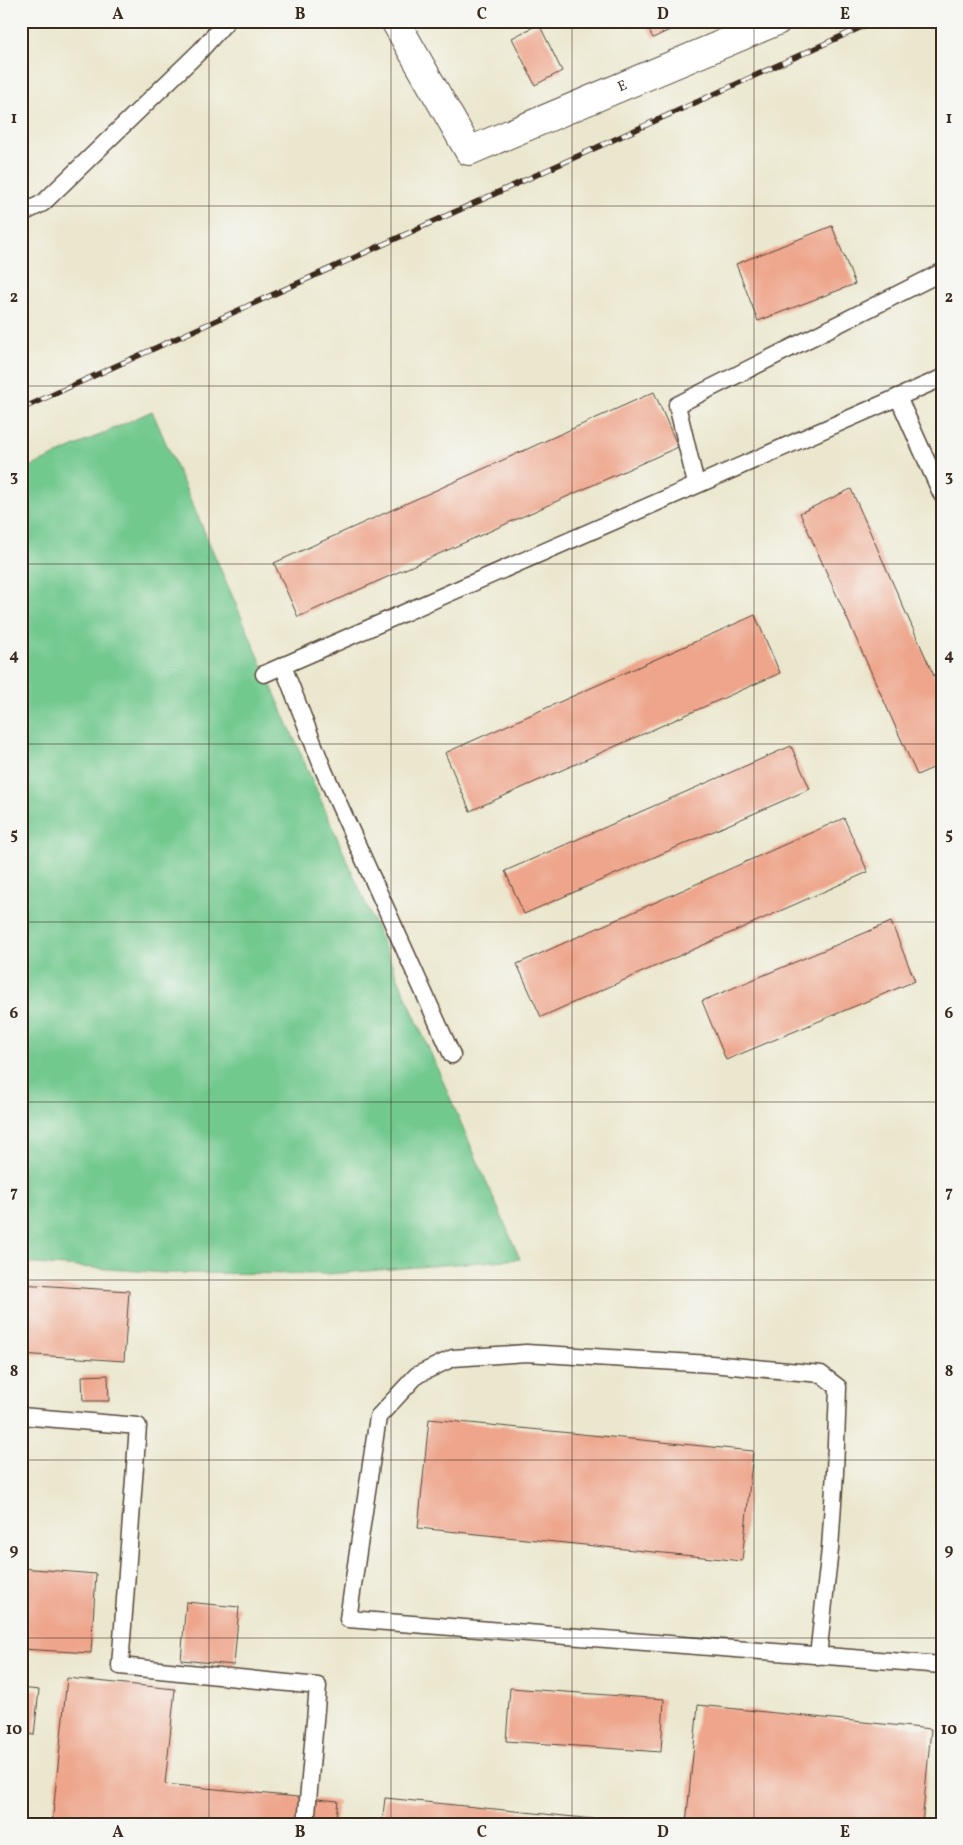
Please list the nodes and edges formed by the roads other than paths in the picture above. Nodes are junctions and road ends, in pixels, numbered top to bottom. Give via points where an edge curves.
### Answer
1 (227, 21) edge
2 (395, 21) edge
3 (777, 21) edge
4 (21, 214) edge
5 (942, 272) edge
6 (942, 378) edge
7 (898, 397) junction
8 (696, 484) junction
9 (942, 495) edge
10 (283, 666) junction
11 (264, 674) dead end
12 (452, 1055) dead end
13 (21, 1416) edge
14 (818, 1656) junction
15 (942, 1665) edge
16 (306, 1824) edge

1 - 4 lane via 43,203
2 - 3 street, E via 468,151
5 - 8 lane via 677,405
6 - 7 lane
7 - 8 lane
7 - 9 lane
8 - 10 lane
10 - 11 lane
10 - 12 lane via 324,771
13 - 16 lane via 138,1426 120,1666 318,1686
14 - 14 lane via 348,1619 378,1417 417,1375 453,1358 526,1352 821,1374 838,1387 831,1540
14 - 15 lane

